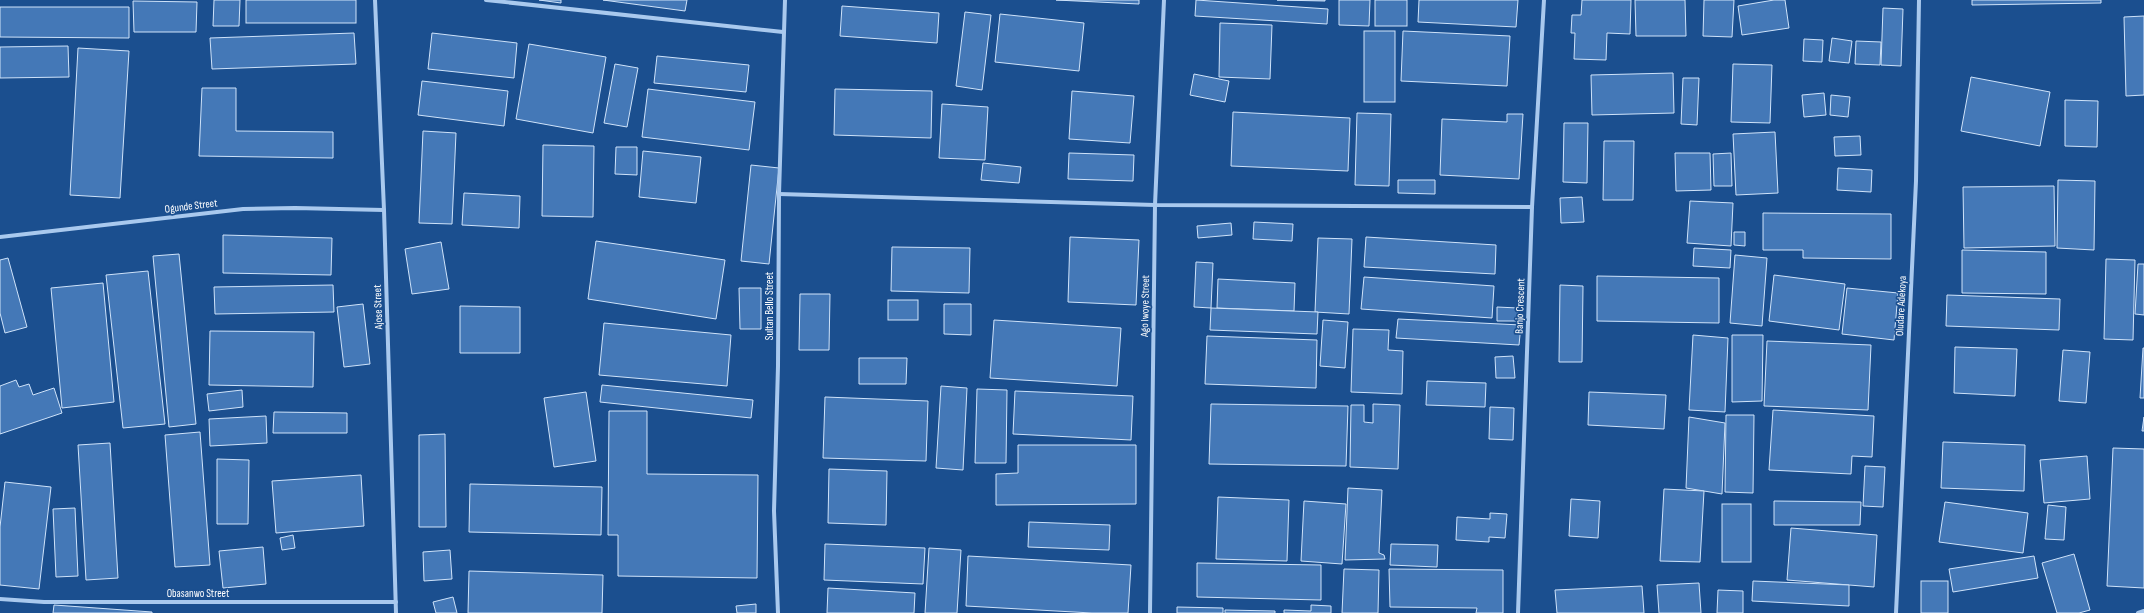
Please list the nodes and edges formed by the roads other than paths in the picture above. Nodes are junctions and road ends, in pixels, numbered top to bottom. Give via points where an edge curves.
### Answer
1 (375, 0) edge
2 (486, 0) edge
3 (785, 0) edge
4 (1164, 0) edge
5 (1544, 0) edge
6 (1919, 0) edge
7 (783, 32) junction
8 (779, 194) junction
9 (1155, 205) junction
10 (1532, 207) junction
11 (384, 210) junction
12 (0, 237) edge
13 (0, 599) edge
14 (396, 602) junction
15 (2144, 611) edge
16 (396, 613) edge
17 (778, 613) edge
18 (1150, 613) edge
19 (1518, 613) edge
20 (1896, 613) edge
21 (2138, 613) edge

1 - 11 street, Ajose Street
2 - 7 street
3 - 7 street, Sultan Bello Street
4 - 9 street, Ago Iwoye Street
5 - 10 street, Banjo Crescent
6 - 20 street, Oludare Adekoya via 1916,181
7 - 8 street, Sultan Bello Street
8 - 9 street
8 - 17 street, Sultan Bello Street via 774,511
9 - 10 street
9 - 18 street, Ago Iwoye Street
10 - 19 street, Banjo Crescent
11 - 12 street, Ogunde Street via 243,209
11 - 14 street, Ajose Street
13 - 14 street, Obasanwo Street via 44,602
14 - 16 street, Ajose Street
15 - 21 street

